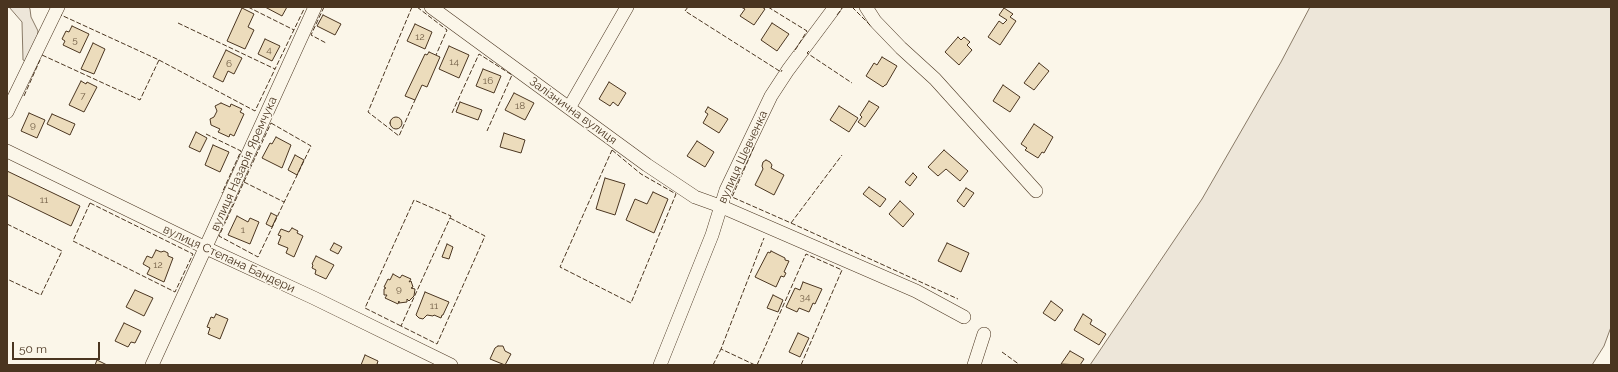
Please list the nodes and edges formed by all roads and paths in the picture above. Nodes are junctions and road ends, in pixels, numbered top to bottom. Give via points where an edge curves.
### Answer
1 (58, 7) edge
2 (315, 7) edge
3 (430, 7) edge
4 (627, 7) edge
5 (835, 7) edge
6 (866, 7) edge
7 (569, 108) junction
8 (7, 112) edge
9 (7, 151) edge
10 (1036, 191) dead end
11 (720, 206) junction
12 (206, 248) junction
13 (964, 317) dead end
14 (984, 334) dead end
15 (152, 365) edge
16 (451, 365) edge
17 (660, 365) edge
18 (974, 365) edge

1 - 8 street
2 - 12 street, вулиця Назарія Яремчука
3 - 7 street, Залізнична вулиця
4 - 7 street
5 - 11 street, вулиця Шевченка via 771,96
6 - 10 street via 874,20 935,79
7 - 11 street, Залізнична вулиця via 695,197
9 - 12 street, вулиця Степана Бандери
11 - 13 street, Залізнична вулиця via 916,291
11 - 17 street, вулиця Шевченка via 712,235
12 - 15 street, вулиця Назарія Яремчука
12 - 16 street, вулиця Степана Бандери
14 - 18 street

